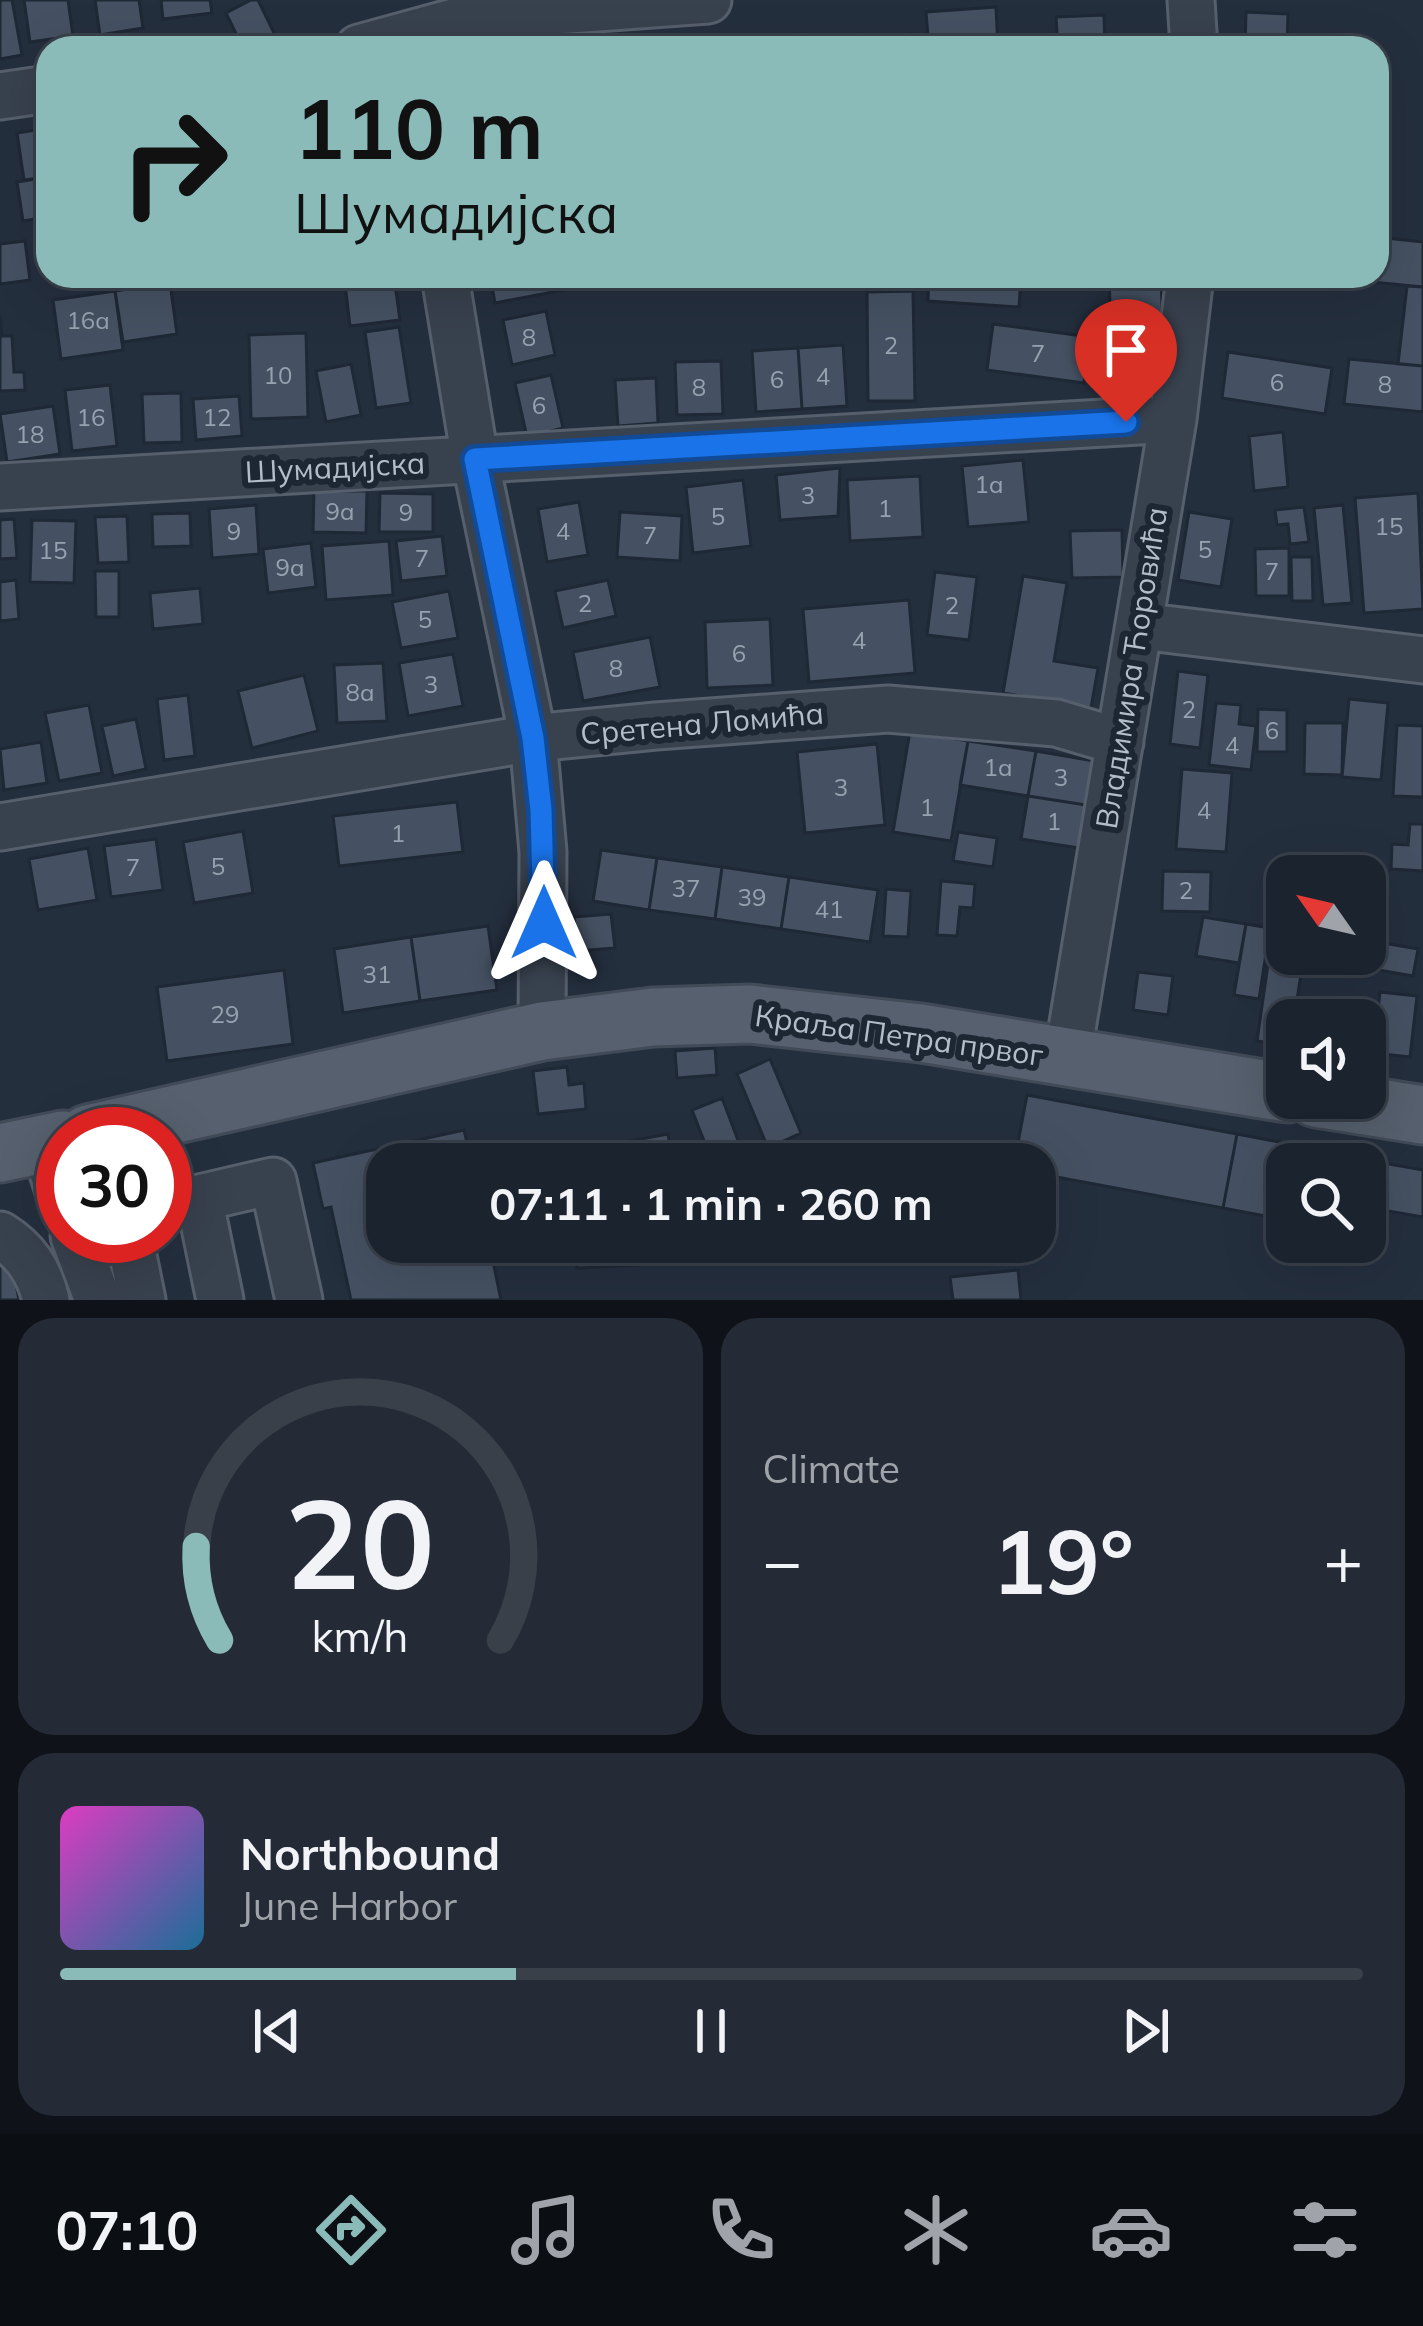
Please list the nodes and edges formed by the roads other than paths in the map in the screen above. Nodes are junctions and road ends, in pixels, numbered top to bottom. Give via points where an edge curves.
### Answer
1 (708, 0) edge
2 (1191, 0) edge
3 (405, 28) edge
4 (1192, 36) edge
5 (36, 91) edge
6 (0, 96) edge
7 (448, 288) edge
8 (1189, 288) edge
9 (1173, 419) junction
10 (475, 459) junction
11 (0, 487) edge
12 (1140, 626) junction
13 (1423, 660) edge
14 (533, 738) junction
15 (1120, 742) junction
16 (0, 827) edge
17 (542, 1031) junction
18 (1067, 1059) junction
19 (1266, 1091) edge
20 (1386, 1109) edge
21 (192, 1111) edge
22 (1423, 1115) edge
23 (192, 1200) edge
24 (192, 1228) edge
25 (0, 1235) edge
26 (84, 1263) edge
27 (134, 1263) edge
28 (46, 1300) edge
29 (98, 1300) edge
30 (142, 1300) edge
31 (220, 1300) edge
32 (299, 1300) edge

1 - 3 street
2 - 4 street
5 - 6 street
7 - 10 street
8 - 9 street, Владимира Ћоровића
9 - 10 street, Шумадијска
9 - 12 street, Владимира Ћоровића
10 - 11 street, Шумадијска
10 - 14 street
12 - 13 street
12 - 15 street, Владимира Ћоровића
14 - 15 street, Сретена Ломића via 888,709 1056,723
14 - 16 street, Сретена Ломића
14 - 17 street via 544,889
15 - 18 street, Владимира Ћоровића
17 - 18 main road, Краља Петра првог via 750,1014
17 - 21 main road, Краља Петра првог
18 - 19 main road, Краља Петра првог
20 - 22 main road
23 - 32 street via 273,1181
24 - 31 street
25 - 28 street via 35,1267
26 - 29 street
27 - 30 street

